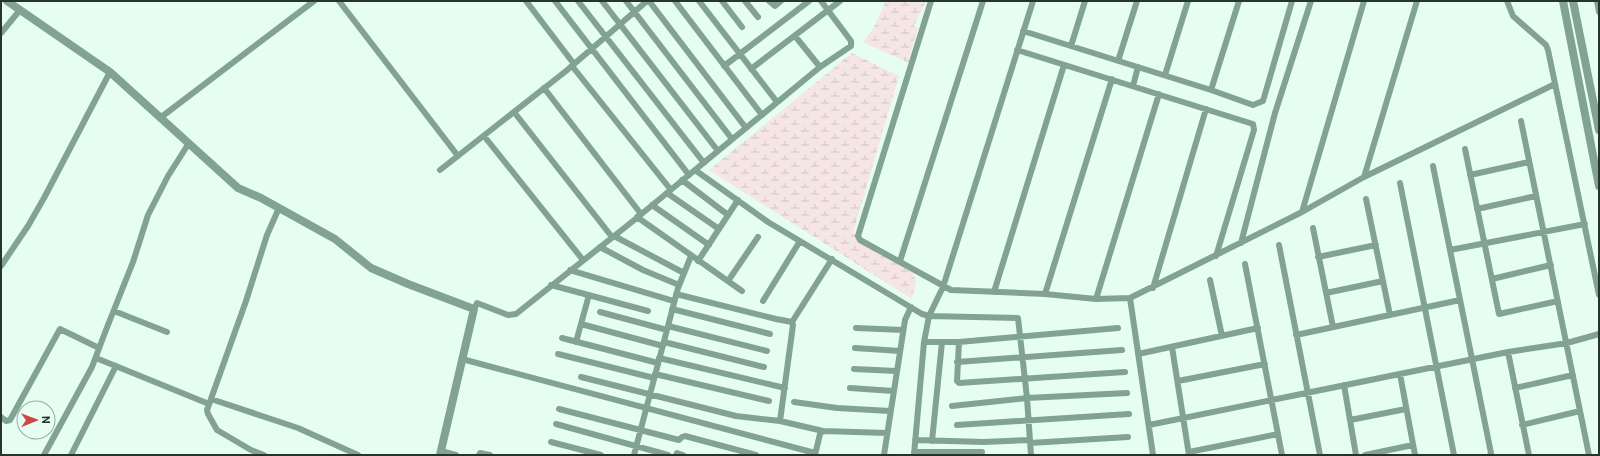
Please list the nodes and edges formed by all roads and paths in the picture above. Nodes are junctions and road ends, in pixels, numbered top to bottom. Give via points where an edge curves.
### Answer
1 (7, 1) edge
2 (314, 1) edge
3 (339, 1) edge
4 (526, 1) edge
5 (555, 1) edge
6 (578, 1) edge
7 (602, 1) edge
8 (626, 1) edge
9 (648, 1) edge
10 (675, 1) edge
11 (699, 1) edge
12 (722, 1) edge
13 (745, 1) edge
14 (769, 1) edge
15 (781, 1) edge
16 (809, 1) edge
17 (820, 1) edge
18 (840, 1) edge
19 (931, 1) edge
20 (983, 1) edge
21 (1033, 1) edge
22 (1085, 1) edge
23 (1137, 1) edge
24 (1188, 1) edge
25 (1240, 1) edge
26 (1292, 1) edge
27 (1312, 1) edge
28 (1364, 1) edge
29 (1418, 1) edge
30 (1507, 1) edge
31 (1563, 1) edge
32 (1573, 1) edge
33 (1597, 1) edge
34 (20, 10) junction
35 (828, 11) junction
36 (635, 12) junction
37 (1599, 12) edge
38 (758, 17) dead end
39 (620, 25) junction
40 (742, 27) dead end
41 (1023, 32) junction
42 (1, 33) edge
43 (795, 36) junction
44 (606, 37) junction
45 (1071, 46) junction
46 (592, 49) junction
47 (1017, 50) junction
48 (740, 54) junction
49 (1118, 61) junction
50 (573, 65) junction
51 (1064, 65) junction
52 (724, 66) junction
53 (820, 67) junction
54 (1138, 67) junction
55 (751, 69) junction
56 (110, 72) junction
57 (1165, 75) junction
58 (1112, 79) junction
59 (1555, 84) junction
60 (1133, 86) junction
61 (544, 88) junction
62 (1211, 90) junction
63 (1159, 94) junction
64 (777, 102) junction
65 (1206, 109) junction
66 (514, 112) junction
67 (762, 115) junction
68 (160, 118) junction
69 (1521, 121) dead end
70 (746, 128) junction
71 (1599, 130) edge
72 (484, 136) junction
73 (732, 139) junction
74 (189, 143) junction
75 (1465, 149) dead end
76 (718, 151) junction
77 (458, 156) junction
78 (704, 162) junction
79 (1529, 162) junction
80 (1433, 166) dead end
81 (440, 170) dead end
82 (695, 170) junction
83 (689, 175) junction
84 (1470, 175) junction
85 (1364, 177) junction
86 (682, 180) junction
87 (1400, 183) dead end
88 (1599, 186) edge
89 (669, 192) junction
90 (1536, 196) junction
91 (1366, 199) dead end
92 (738, 200) junction
93 (652, 205) junction
94 (279, 208) junction
95 (1477, 209) junction
96 (1302, 212) junction
97 (728, 215) junction
98 (639, 216) junction
99 (1585, 224) junction
100 (1312, 228) dead end
101 (719, 229) junction
102 (1544, 232) junction
103 (613, 237) junction
104 (758, 237) dead end
105 (800, 241) junction
106 (1241, 243) junction
107 (1484, 243) junction
108 (708, 245) junction
109 (1279, 245) dead end
110 (1376, 245) junction
111 (600, 247) junction
112 (1450, 250) junction
113 (691, 256) junction
114 (1216, 256) junction
115 (1318, 257) junction
116 (832, 259) junction
117 (583, 260) junction
118 (698, 261) junction
119 (900, 262) junction
120 (1245, 264) dead end
121 (1550, 265) junction
122 (1, 266) edge
123 (570, 270) junction
124 (684, 273) junction
125 (1492, 279) junction
126 (1210, 280) dead end
127 (728, 281) junction
128 (1383, 281) junction
129 (551, 285) junction
130 (679, 285) junction
131 (943, 287) junction
132 (1153, 288) junction
133 (742, 291) dead end
134 (994, 292) junction
135 (1326, 292) junction
136 (676, 294) junction
137 (1045, 294) junction
138 (588, 295) junction
139 (1599, 295) edge
140 (1130, 298) junction
141 (1096, 299) junction
142 (1460, 300) junction
143 (674, 301) junction
144 (763, 301) dead end
145 (1558, 301) junction
146 (911, 307) junction
147 (1424, 308) junction
148 (474, 309) junction
149 (672, 309) junction
150 (114, 311) junction
151 (600, 312) dead end
152 (648, 312) dead end
153 (1390, 315) junction
154 (929, 316) junction
155 (792, 322) junction
156 (581, 324) junction
157 (1333, 327) junction
158 (667, 328) junction
159 (856, 328) dead end
160 (1118, 328) dead end
161 (1258, 328) junction
162 (903, 330) junction
163 (167, 332) dead end
164 (770, 334) dead end
165 (1599, 334) edge
166 (1296, 335) junction
167 (1222, 336) junction
168 (1019, 337) junction
169 (562, 338) dead end
170 (576, 342) junction
171 (924, 342) junction
172 (942, 342) junction
173 (959, 342) junction
174 (1567, 343) junction
175 (663, 344) junction
176 (1172, 347) junction
177 (99, 348) junction
178 (855, 348) dead end
179 (1122, 350) dead end
180 (767, 351) dead end
181 (900, 351) junction
182 (1508, 352) junction
183 (558, 354) dead end
184 (1138, 354) junction
185 (1022, 357) junction
186 (96, 358) junction
187 (462, 359) junction
188 (1472, 359) junction
189 (659, 360) junction
190 (957, 362) junction
191 (1264, 364) junction
192 (116, 366) junction
193 (764, 367) dead end
194 (1436, 367) junction
195 (854, 369) dead end
196 (896, 371) junction
197 (1125, 372) dead end
198 (1400, 374) junction
199 (655, 376) junction
200 (1573, 376) junction
201 (581, 377) dead end
202 (1025, 378) junction
203 (1178, 381) junction
204 (1344, 385) junction
205 (785, 388) junction
206 (850, 388) dead end
207 (1515, 388) junction
208 (893, 391) junction
209 (1127, 393) dead end
210 (1308, 393) junction
211 (650, 394) junction
212 (1027, 398) junction
213 (1272, 400) junction
214 (769, 401) dead end
215 (210, 402) junction
216 (794, 402) dead end
217 (952, 406) dead end
218 (646, 408) junction
219 (559, 409) dead end
220 (1406, 409) junction
221 (890, 411) junction
222 (1580, 411) junction
223 (1129, 414) dead end
224 (1, 417) edge
225 (1184, 418) junction
226 (1350, 420) junction
227 (780, 421) junction
228 (1029, 421) junction
229 (556, 424) dead end
230 (1149, 424) junction
231 (1522, 424) junction
232 (957, 425) dead end
233 (640, 430) junction
234 (823, 431) junction
235 (887, 433) junction
236 (1278, 434) junction
237 (1128, 437) dead end
238 (915, 440) junction
239 (932, 441) junction
240 (551, 442) dead end
241 (1030, 442) junction
242 (1413, 445) junction
243 (636, 446) junction
244 (982, 452) dead end
245 (440, 453) edge
246 (815, 454) edge
247 (914, 454) edge
248 (1189, 454) edge
249 (44, 455) edge
250 (71, 455) edge
251 (264, 455) edge
252 (358, 455) edge
253 (456, 455) edge
254 (479, 455) edge
255 (490, 455) edge
256 (601, 455) edge
257 (634, 455) edge
258 (668, 455) edge
259 (676, 455) edge
260 (683, 455) edge
261 (756, 455) edge
262 (884, 455) edge
263 (1031, 455) edge
264 (1153, 455) edge
265 (1282, 455) edge
266 (1320, 455) edge
267 (1356, 455) edge
268 (1365, 455) edge
269 (1414, 455) edge
270 (1454, 455) edge
271 (1490, 455) edge
272 (1529, 455) edge
273 (1589, 455) edge

1 - 34 street
2 - 68 street
3 - 77 street
4 - 50 street
5 - 46 street
6 - 44 street
7 - 39 street
8 - 36 street
9 - 36 street
9 - 70 street
10 - 52 street
11 - 48 street
12 - 40 street
13 - 38 street
14 - 15 street via 774,6
16 - 48 street
17 - 35 street
18 - 35 street
19 - 119 street via 858,234 860,240
20 - 119 street
21 - 41 street
22 - 45 street
23 - 49 street
24 - 57 street
25 - 62 street
26 - 62 street via 1263,102 1253,105
27 - 106 street via 1275,113
28 - 96 street
29 - 85 street
30 - 59 street via 1513,16 1546,45
31 - 88 street
32 - 71 street
33 - 37 street
34 - 42 street
34 - 56 street
35 - 43 street
35 - 53 street via 852,44
36 - 39 street
36 - 73 street
39 - 44 street
39 - 76 street
41 - 45 street
41 - 47 street
43 - 53 street
43 - 55 street
44 - 46 street
44 - 78 street
45 - 49 street
46 - 50 street
46 - 83 street
47 - 51 street
47 - 131 street
48 - 52 street
48 - 55 street
49 - 54 street
50 - 61 street
50 - 89 street
51 - 58 street
51 - 134 street
52 - 67 street
53 - 64 street
54 - 57 street
54 - 60 street
55 - 64 street
56 - 68 street
56 - 122 street via 41,203
57 - 62 street
58 - 60 street
58 - 137 street
59 - 85 street
59 - 99 street
60 - 63 street
61 - 66 street
61 - 98 street
63 - 65 street
63 - 141 street
64 - 67 street
65 - 114 street via 1254,126
65 - 132 street
66 - 72 street
66 - 103 street
67 - 70 street
68 - 74 street
69 - 79 street
70 - 73 street
72 - 77 street
72 - 117 street
73 - 76 street
74 - 94 street via 238,188
74 - 150 street via 151,210
75 - 84 street
76 - 78 street
77 - 81 street
78 - 82 street
79 - 84 street
79 - 90 street
80 - 112 street
82 - 83 street
82 - 92 street
83 - 86 street
84 - 95 street
85 - 96 street
86 - 89 street
86 - 97 street
87 - 147 street
89 - 93 street
89 - 101 street
90 - 95 street
90 - 102 street
91 - 110 street
92 - 97 street
92 - 105 street
93 - 98 street
93 - 108 street
94 - 148 street via 335,239 371,268
94 - 215 street via 267,235
95 - 107 street
96 - 106 street
97 - 101 street
98 - 103 street
98 - 113 street
99 - 102 street
99 - 139 street
100 - 115 street
101 - 108 street
102 - 107 street
102 - 121 street
103 - 111 street
103 - 124 street
104 - 127 street
105 - 116 street
105 - 144 street
106 - 114 street
107 - 112 street
107 - 125 street
108 - 118 street
109 - 166 street
110 - 115 street
110 - 128 street
111 - 117 street
111 - 130 street via 643,270
112 - 142 street
113 - 118 street
113 - 124 street
114 - 132 street
115 - 135 street
116 - 146 street
116 - 155 street
117 - 123 street
118 - 127 street
119 - 131 street
120 - 161 street
121 - 125 street
121 - 145 street
123 - 129 street
123 - 143 street
124 - 130 street
125 - 145 street via 1499,314
126 - 167 street
127 - 133 street
128 - 135 street
128 - 153 street
129 - 138 street
129 - 148 street via 513,315 477,303
130 - 136 street
131 - 134 street via 951,290
131 - 154 street
132 - 140 street
134 - 137 street
135 - 157 street
136 - 143 street
136 - 155 street
137 - 141 street
138 - 152 street
138 - 156 street
140 - 141 street
140 - 184 street
142 - 147 street
142 - 188 street
143 - 149 street
145 - 174 street
146 - 154 street
146 - 162 street
147 - 153 street
147 - 194 street
148 - 187 street
149 - 158 street
149 - 164 street
150 - 163 street
150 - 177 street
151 - 158 street
153 - 157 street
154 - 168 street via 1018,318
154 - 171 street
155 - 205 street
156 - 170 street
156 - 175 street
157 - 166 street
158 - 175 street
158 - 180 street
159 - 162 street
160 - 168 street
161 - 167 street
161 - 191 street
162 - 181 street
165 - 174 street
166 - 210 street
167 - 176 street
168 - 173 street
168 - 185 street
169 - 170 street
170 - 189 street
171 - 172 street
171 - 238 street
172 - 173 street
172 - 239 street
173 - 190 street
174 - 182 street
174 - 200 street
175 - 189 street
175 - 193 street
176 - 184 street
176 - 203 street
177 - 186 street
177 - 224 street via 60,329 10,420 6,421
178 - 181 street
179 - 185 street
181 - 196 street
182 - 188 street
182 - 207 street
183 - 199 street
184 - 230 street
185 - 190 street
185 - 202 street
186 - 192 street
186 - 249 street
187 - 218 street
187 - 245 street
188 - 194 street
188 - 271 street
189 - 199 street
189 - 205 street
190 - 202 street via 958,383
191 - 203 street
191 - 213 street
192 - 215 street
192 - 250 street
194 - 198 street
194 - 270 street
195 - 196 street
196 - 208 street
197 - 202 street
198 - 204 street
198 - 220 street
199 - 211 street
199 - 214 street
200 - 207 street
200 - 222 street
201 - 211 street
202 - 212 street
203 - 225 street
204 - 210 street
204 - 226 street
205 - 227 street
206 - 208 street
207 - 231 street
208 - 221 street
209 - 212 street
210 - 213 street
210 - 266 street
211 - 218 street
211 - 227 street via 736,416
212 - 217 street
212 - 228 street
213 - 225 street
213 - 236 street
215 - 251 street via 208,414 215,428
215 - 252 street via 298,428
216 - 221 street
218 - 233 street
218 - 246 street
219 - 233 street
220 - 226 street
220 - 242 street
221 - 235 street
222 - 231 street
222 - 273 street
223 - 228 street
225 - 230 street
225 - 248 street
226 - 267 street
227 - 234 street
228 - 232 street
228 - 241 street
229 - 243 street
230 - 264 street
231 - 272 street
233 - 243 street
233 - 261 street via 679,440 684,436
234 - 235 street
234 - 246 street
235 - 262 street
236 - 248 street
236 - 265 street
237 - 241 street
238 - 239 street
238 - 247 street
239 - 241 street
240 - 256 street
241 - 263 street
242 - 268 street
242 - 269 street
243 - 257 street
243 - 258 street
244 - 247 street
245 - 253 street
254 - 255 street
259 - 260 street

